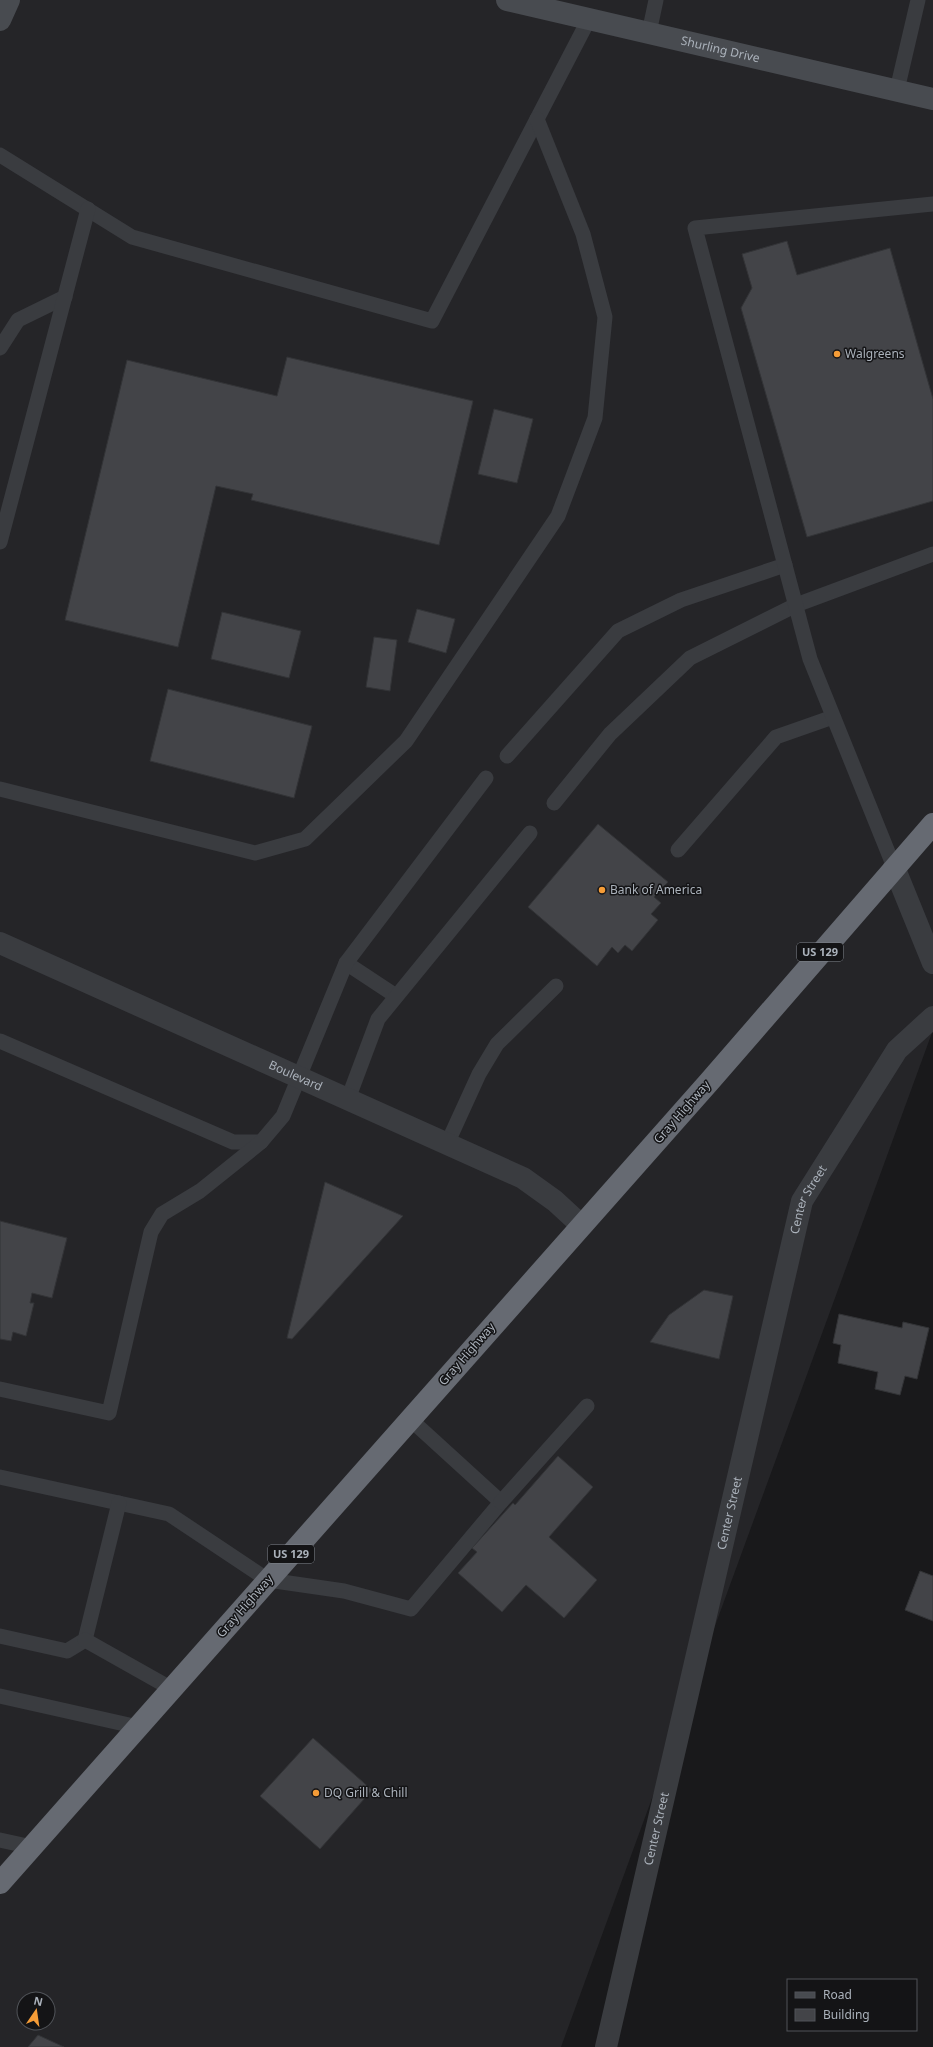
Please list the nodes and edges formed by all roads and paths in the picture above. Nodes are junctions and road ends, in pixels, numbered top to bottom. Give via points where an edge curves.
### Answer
1 (9, 0) edge
2 (507, 0) edge
3 (656, 0) edge
4 (918, 0) edge
5 (589, 19) junction
6 (0, 20) edge
7 (648, 32) junction
8 (897, 90) junction
9 (933, 99) edge
10 (537, 119) junction
11 (0, 155) edge
12 (933, 204) edge
13 (88, 210) junction
14 (65, 297) junction
15 (0, 348) edge
16 (0, 542) edge
17 (933, 554) edge
18 (785, 565) junction
19 (796, 606) junction
20 (833, 717) junction
21 (507, 756) dead end
22 (486, 778) dead end
23 (0, 789) edge
24 (554, 803) dead end
25 (933, 824) edge
26 (530, 833) dead end
27 (678, 850) dead end
28 (894, 867) junction
29 (0, 943) edge
30 (346, 963) junction
31 (933, 963) edge
32 (556, 986) dead end
33 (396, 996) junction
34 (933, 1017) edge
35 (0, 1041) edge
36 (298, 1077) junction
37 (348, 1099) junction
38 (261, 1142) junction
39 (447, 1144) junction
40 (581, 1225) junction
41 (0, 1389) edge
42 (588, 1406) dead end
43 (410, 1419) junction
44 (0, 1476) edge
45 (501, 1502) junction
46 (119, 1503) junction
47 (268, 1580) junction
48 (0, 1636) edge
49 (85, 1640) junction
50 (172, 1689) junction
51 (0, 1696) edge
52 (138, 1727) junction
53 (0, 1840) edge
54 (32, 1847) junction
55 (0, 1883) edge
56 (606, 2047) edge

1 - 6 street
2 - 5 street, Shurling Drive
3 - 7 lane
4 - 8 lane
5 - 7 street, Shurling Drive
5 - 10 lane
7 - 8 street, Shurling Drive
8 - 9 street, Shurling Drive
10 - 13 lane via 432,320 132,237
10 - 23 lane via 583,234 605,317 595,418 558,516 406,741 305,839 255,853
11 - 13 lane
12 - 18 lane via 695,228
13 - 14 lane
14 - 15 lane via 18,320
14 - 16 lane
17 - 19 lane
18 - 19 lane
18 - 21 lane via 680,600 618,632
19 - 20 lane via 810,659
19 - 24 lane via 690,658 610,734
20 - 27 lane via 776,737
20 - 28 lane
22 - 30 lane
25 - 28 highway, Gray Highway / US 129
26 - 33 lane
28 - 31 street
28 - 40 highway, Gray Highway / US 129
29 - 36 street, Boulevard
30 - 33 lane
30 - 36 lane
32 - 39 lane via 497,1044 479,1074
33 - 37 lane via 378,1019
34 - 56 street, Center Street via 897,1050 802,1201
35 - 38 lane via 233,1142
36 - 37 street, Boulevard
36 - 38 lane via 283,1116
37 - 39 street, Boulevard
38 - 41 lane via 200,1191 162,1214 151,1232 109,1413
39 - 40 street, Boulevard via 523,1178 555,1201
40 - 43 highway, Gray Highway / US 129
42 - 45 lane
43 - 45 lane
43 - 47 highway, Gray Highway / US 129
44 - 46 lane
45 - 47 lane via 411,1609 344,1591
46 - 47 lane via 169,1514
46 - 49 lane
47 - 50 highway, Gray Highway / US 129
48 - 49 lane via 67,1651
49 - 50 lane
50 - 52 highway, Gray Highway / US 129
51 - 52 lane
52 - 54 highway, Gray Highway / US 129
53 - 54 lane
54 - 55 highway, Gray Highway / US 129

